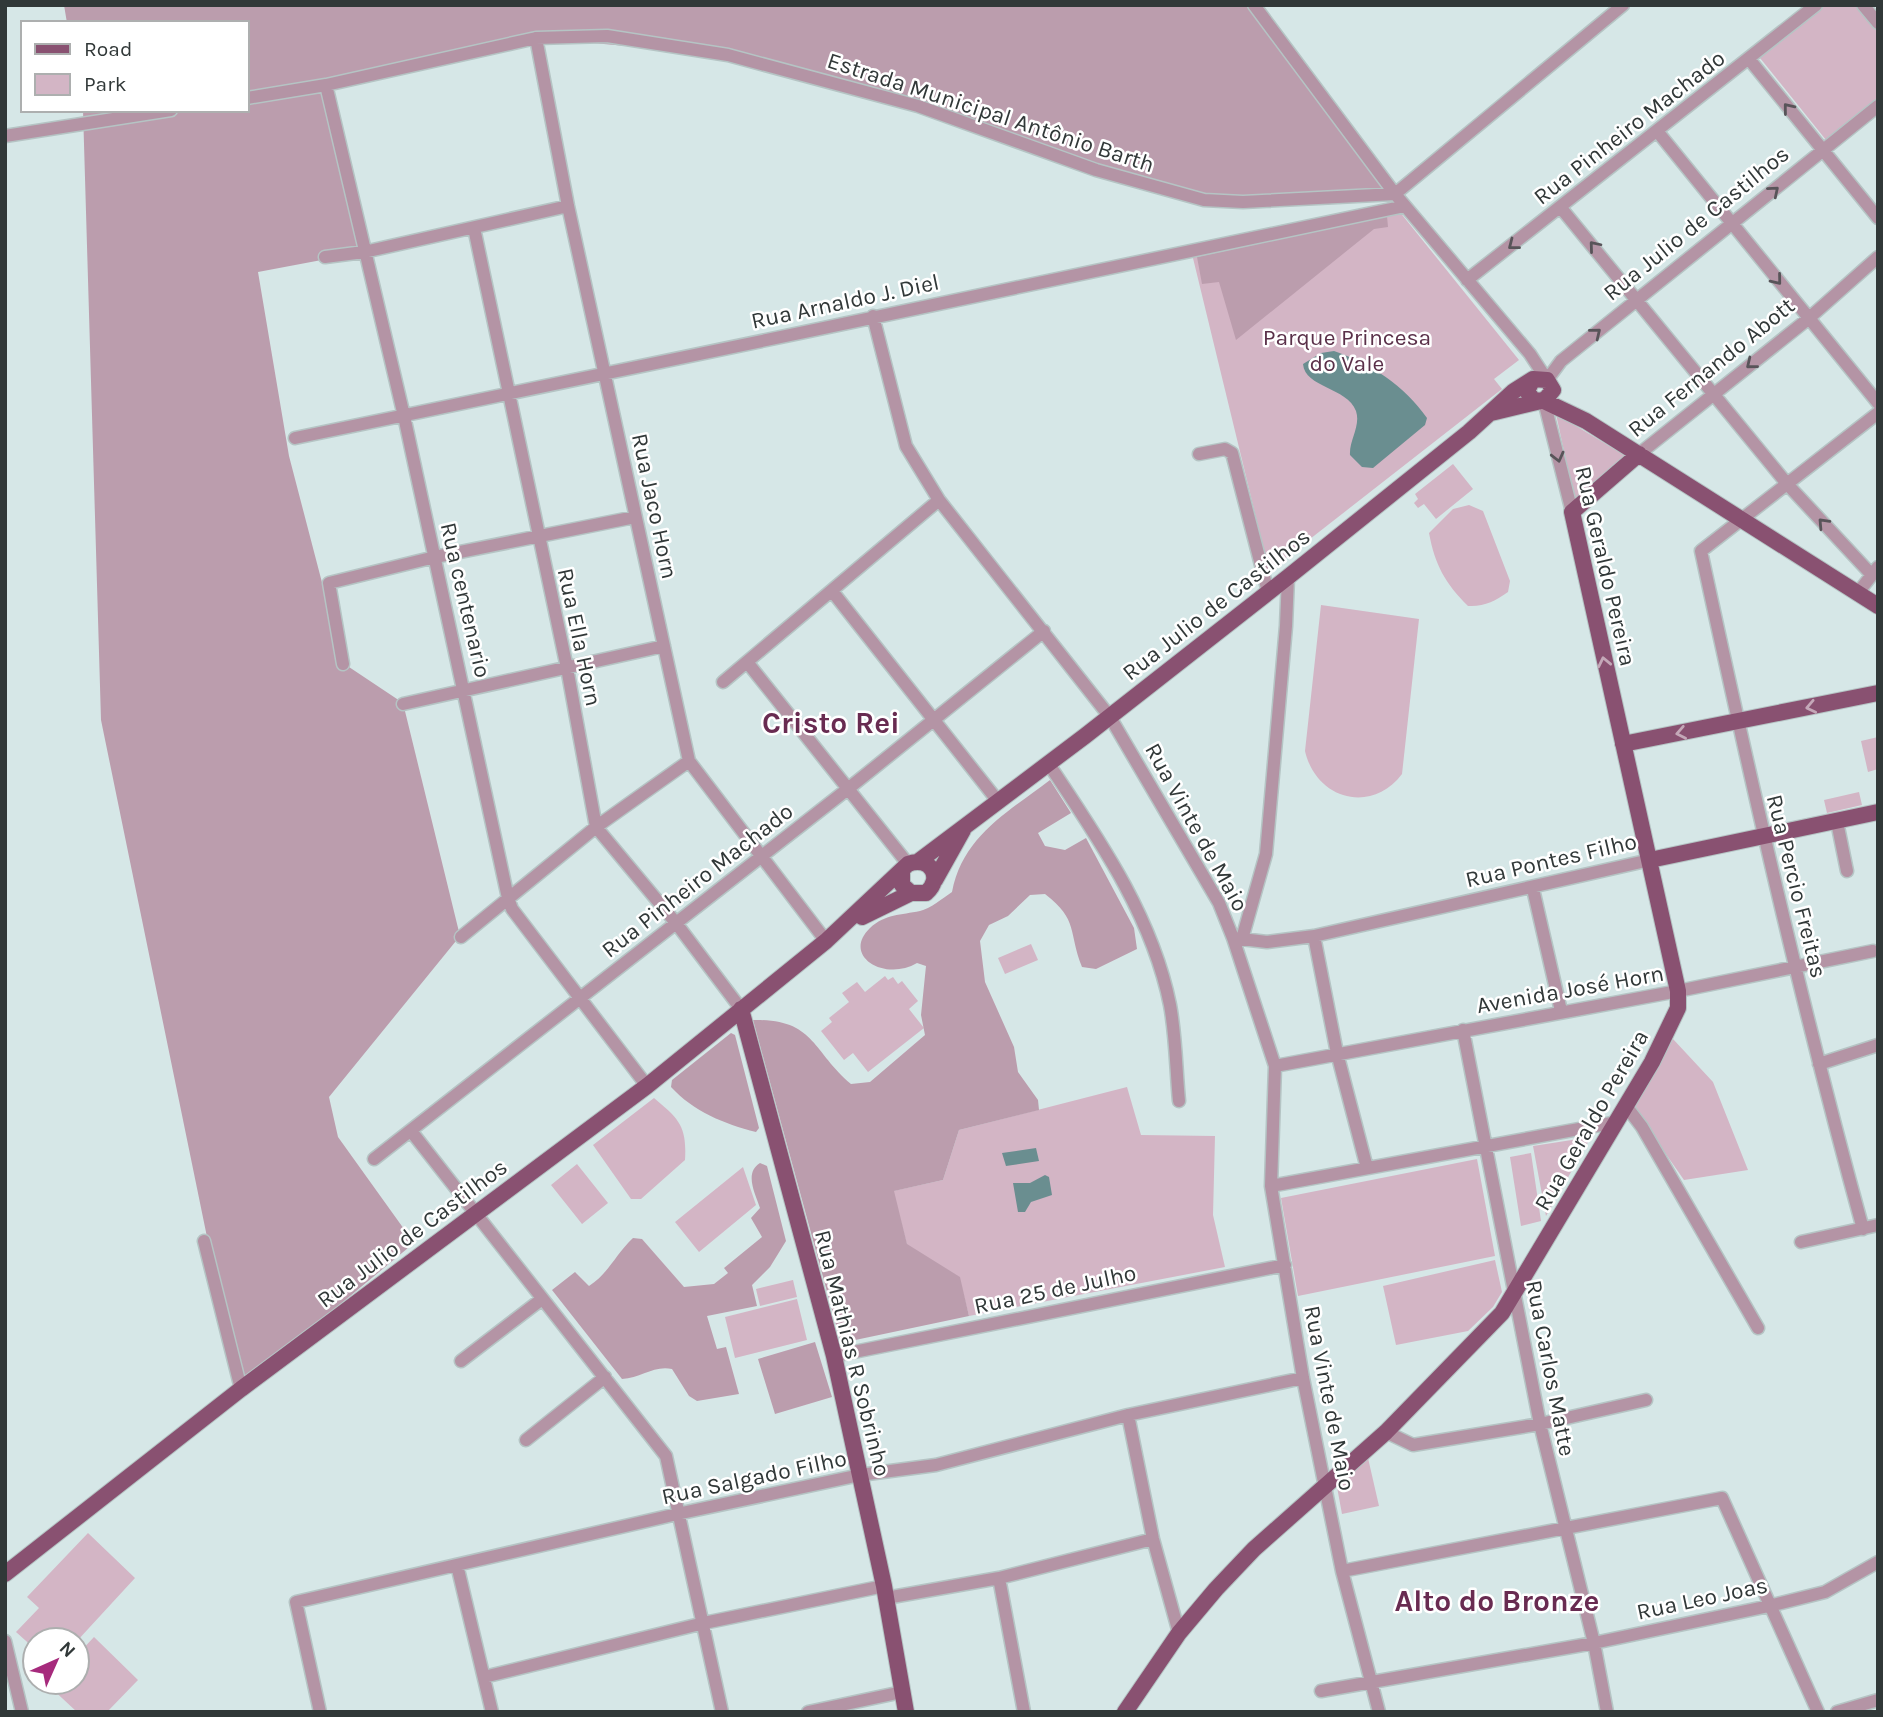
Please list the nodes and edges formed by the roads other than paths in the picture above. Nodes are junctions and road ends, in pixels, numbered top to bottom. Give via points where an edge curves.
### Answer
1 (1254, 5) edge
2 (1623, 5) edge
3 (1816, 5) edge
4 (1863, 5) edge
5 (1878, 23) edge
6 (536, 38) junction
7 (1749, 59) junction
8 (326, 85) junction
9 (248, 98) edge
10 (1878, 106) edge
11 (158, 112) edge
12 (1657, 131) junction
13 (5, 136) edge
14 (1822, 150) junction
15 (1395, 194) junction
16 (568, 206) junction
17 (1405, 206) junction
18 (1561, 208) junction
19 (1878, 218) edge
20 (1732, 226) junction
21 (474, 228) junction
22 (364, 252) junction
23 (325, 257) dead end
24 (1878, 257) edge
25 (1467, 281) junction
26 (1638, 298) junction
27 (873, 316) junction
28 (1808, 319) junction
29 (605, 374) junction
30 (1540, 379) junction
31 (1715, 393) junction
32 (510, 396) junction
33 (1544, 401) junction
34 (1878, 403) edge
35 (1878, 413) edge
36 (1489, 414) junction
37 (404, 416) junction
38 (1586, 421) junction
39 (295, 438) dead end
40 (1199, 454) dead end
41 (1639, 454) junction
42 (1659, 466) junction
43 (1620, 467) junction
44 (1788, 485) junction
45 (939, 500) junction
46 (1572, 512) junction
47 (635, 517) junction
48 (1743, 519) junction
49 (537, 536) junction
50 (435, 557) junction
51 (1874, 570) edge
52 (1287, 577) junction
53 (832, 590) junction
54 (1268, 592) junction
55 (1857, 594) junction
56 (1878, 606) edge
57 (1044, 631) junction
58 (664, 646) junction
59 (747, 662) junction
60 (343, 664) dead end
61 (566, 668) junction
62 (723, 682) dead end
63 (464, 689) junction
64 (1878, 693) edge
65 (403, 704) dead end
66 (1110, 717) junction
67 (933, 720) junction
68 (1738, 723) junction
69 (1623, 744) junction
70 (689, 761) junction
71 (1048, 763) junction
72 (849, 788) junction
73 (997, 800) junction
74 (1878, 812) edge
75 (1837, 822) junction
76 (966, 825) junction
77 (596, 827) junction
78 (1763, 836) junction
79 (760, 856) junction
80 (1650, 860) junction
81 (910, 866) junction
82 (1847, 871) dead end
83 (935, 880) junction
84 (1533, 889) junction
85 (911, 893) junction
86 (508, 898) junction
87 (676, 923) junction
88 (844, 926) junction
89 (1314, 936) junction
90 (461, 937) dead end
91 (1238, 939) junction
92 (827, 941) junction
93 (1873, 951) dead end
94 (1795, 967) junction
95 (1678, 991) junction
96 (579, 1000) junction
97 (741, 1009) junction
98 (1561, 1011) junction
99 (1463, 1030) junction
100 (1878, 1045) edge
101 (1337, 1053) junction
102 (1819, 1064) junction
103 (1275, 1066) junction
104 (647, 1086) junction
105 (1178, 1101) dead end
106 (1626, 1106) junction
107 (1617, 1122) junction
108 (411, 1130) junction
109 (1487, 1146) junction
110 (374, 1159) dead end
111 (1367, 1168) junction
112 (1271, 1186) junction
113 (475, 1214) junction
114 (1878, 1225) edge
115 (1863, 1228) junction
116 (204, 1241) dead end
117 (1801, 1242) dead end
118 (1284, 1265) junction
119 (1514, 1295) junction
120 (542, 1299) junction
121 (1758, 1328) dead end
122 (834, 1356) junction
123 (461, 1361) dead end
124 (605, 1377) junction
125 (1303, 1378) junction
126 (241, 1389) junction
127 (1646, 1400) dead end
128 (1128, 1415) junction
129 (1540, 1424) junction
130 (1386, 1432) junction
131 (526, 1440) dead end
132 (860, 1475) junction
133 (1325, 1486) junction
134 (677, 1514) junction
135 (1563, 1529) junction
136 (1153, 1539) junction
137 (1878, 1562) edge
138 (457, 1565) junction
139 (1342, 1571) junction
140 (5, 1574) edge
141 (999, 1578) junction
142 (885, 1592) junction
143 (1769, 1606) junction
144 (704, 1623) junction
145 (1179, 1633) junction
146 (5, 1641) edge
147 (1594, 1643) junction
148 (484, 1678) junction
149 (1374, 1684) junction
150 (1321, 1691) dead end
151 (902, 1692) junction
152 (1878, 1700) edge
153 (22, 1712) edge
154 (320, 1712) edge
155 (492, 1712) edge
156 (722, 1712) edge
157 (808, 1712) edge
158 (906, 1712) edge
159 (1024, 1712) edge
160 (1125, 1712) edge
161 (1379, 1712) edge
162 (1607, 1712) edge
163 (1818, 1712) edge
164 (1837, 1712) edge

1 - 15 street
2 - 15 street
3 - 7 street, Rua Pinheiro Machado
4 - 5 street
6 - 8 street, Estrada Municipal Antônio Barth
6 - 15 street, Estrada Municipal Antônio Barth via 607,36 728,55 918,106 1096,170 1204,200
6 - 16 street, Rua Jaco Horn
7 - 12 street, Rua Pinheiro Machado
14 -> 7 street
8 - 9 street, Estrada Municipal Antônio Barth
8 - 22 street, Rua centenario
10 - 14 street, Rua Julio de Castilhos
11 - 13 street
12 - 18 street, Rua Pinheiro Machado
12 - 20 street
14 - 19 street
20 -> 14 street, Rua Julio de Castilhos
15 - 17 street
16 - 21 street
16 - 29 street, Rua Jaco Horn
17 - 25 street
17 - 27 street, Rua Arnaldo J. Diel
18 -> 25 street, Rua Pinheiro Machado
26 -> 18 street
20 - 26 street, Rua Julio de Castilhos
20 -> 28 street
21 - 22 street
21 - 32 street, Rua Ella Horn
22 - 23 street
22 - 37 street, Rua centenario
24 - 28 street, Rua Fernando Abott
25 - 30 street via 1522,348
30 -> 26 street, Rua Julio de Castilhos
26 - 31 street
27 - 29 street, Rua Arnaldo J. Diel
27 - 45 street, Rua Vinte de Maio via 906,446
28 -> 31 street, Rua Fernando Abott
28 - 34 street
29 - 32 street, Rua Arnaldo J. Diel
29 - 47 street, Rua Jaco Horn
30 - 33 main road via 1528,386 1529,395
30 - 36 main road, Rua Julio de Castilhos via 1514,391
30 - 38 main road
31 - 41 street, Rua Fernando Abott
31 - 44 street
32 - 37 street, Rua Arnaldo J. Diel
32 - 49 street, Rua Ella Horn
33 - 36 main road, Rua Julio de Castilhos
33 - 38 main road
33 -> 46 street, Rua Geraldo Pereira
35 - 44 street
36 - 52 main road, Rua Julio de Castilhos
37 - 39 street, Rua Arnaldo J. Diel
37 - 50 street, Rua centenario
38 - 41 main road
40 - 54 street via 1225,449 1232,453
41 - 42 main road
41 - 43 main road, Rua Fernando Abott
42 - 43 main road
42 - 48 main road
43 - 46 main road, Rua Fernando Abott
44 - 48 street
51 -> 44 street
45 - 53 street
45 - 57 street, Rua Vinte de Maio
69 -> 46 main road, Rua Geraldo Pereira
47 - 49 street
47 - 58 street, Rua Jaco Horn
48 - 55 main road
48 - 68 street, Rua Percio Freitas via 1701,551
49 - 50 street
49 - 61 street, Rua Ella Horn
50 - 60 street via 329,583
50 - 63 street, Rua centenario
51 - 55 street
52 - 54 main road, Rua Julio de Castilhos
52 - 91 street via 1266,854
53 - 59 street
53 - 67 street
54 - 66 main road, Rua Julio de Castilhos
55 - 56 main road
57 - 66 street, Rua Vinte de Maio
57 - 67 street, Rua Pinheiro Machado
58 - 61 street
58 - 70 street, Rua Jaco Horn
59 - 62 street
59 - 72 street
61 - 63 street
61 - 77 street, Rua Ella Horn
63 - 65 street
63 - 86 street, Rua centenario
64 -> 68 main road
66 - 71 main road, Rua Julio de Castilhos
66 - 91 street, Rua Vinte de Maio
67 - 72 street, Rua Pinheiro Machado
67 - 73 street
68 -> 69 main road
68 - 78 street, Rua Percio Freitas
69 - 80 main road, Rua Geraldo Pereira
70 - 77 street
70 - 79 street, Rua Jaco Horn
71 - 73 main road, Rua Julio de Castilhos
71 - 105 street via 1105,849 1140,916 1170,1004
72 - 79 street, Rua Pinheiro Machado
72 - 81 street
73 - 76 main road, Rua Julio de Castilhos
74 - 75 main road, Rua Pontes Filho
75 - 78 main road, Rua Pontes Filho
75 - 82 street
76 - 81 main road, Rua Julio de Castilhos
76 - 83 main road, Rua Julio de Castilhos
77 - 86 street
77 - 87 street, Rua Ella Horn
78 - 80 main road, Rua Pontes Filho
78 - 94 street, Rua Percio Freitas
79 - 87 street, Rua Pinheiro Machado
79 - 92 street, Rua Jaco Horn
80 - 84 street, Rua Pontes Filho
80 - 95 main road, Rua Geraldo Pereira
81 - 83 main road via 933,870
81 - 85 main road via 902,885
81 - 88 main road, Rua Julio de Castilhos
83 - 85 main road via 926,893
84 - 89 street, Rua Pontes Filho
84 - 98 street
85 - 88 main road, Rua Julio de Castilhos
86 - 90 street
86 - 96 street, Rua centenario
87 - 96 street, Rua Pinheiro Machado
87 - 97 street, Rua Ella Horn
88 - 92 main road, Rua Julio de Castilhos
89 - 91 street, Rua Pontes Filho via 1267,942
89 - 101 street
91 - 103 street, Rua Vinte de Maio
92 - 97 main road, Rua Julio de Castilhos
93 - 94 street, Avenida José Horn
94 - 95 street, Avenida José Horn
94 - 102 street, Rua Percio Freitas
95 - 98 street, Avenida José Horn
95 - 106 main road, Rua Geraldo Pereira via 1674,1018
96 - 104 street, Rua centenario
96 - 108 street, Rua Pinheiro Machado
97 - 104 main road, Rua Julio de Castilhos
97 - 122 main road, Rua Mathias R Sobrinho
98 - 99 street, Avenida José Horn
99 - 101 street, Avenida José Horn
99 - 109 street, Rua Carlos Matte
100 - 102 street
101 - 103 street, Avenida José Horn
101 - 111 street
102 - 115 street, Rua Percio Freitas
103 - 112 street, Rua Vinte de Maio
104 - 113 main road, Rua Julio de Castilhos
106 - 107 main road, Rua Geraldo Pereira
106 - 121 street
107 - 109 street
107 - 119 main road, Rua Geraldo Pereira
108 - 110 street, Rua Pinheiro Machado
108 - 113 street
109 - 111 street
109 - 119 street, Rua Carlos Matte
111 - 112 street
112 - 118 street, Rua Vinte de Maio
113 - 120 street
113 - 126 main road, Rua Julio de Castilhos
114 - 115 street
115 - 117 street
116 - 126 street
118 - 122 street, Rua 25 de Julho
118 - 125 street, Rua Vinte de Maio
119 - 129 street, Rua Carlos Matte
119 - 130 main road, Rua Geraldo Pereira via 1489,1328
120 - 123 street
120 - 124 street
122 - 132 main road, Rua Mathias R Sobrinho
124 - 131 street
124 - 134 street via 666,1456
125 - 128 street, Rua Salgado Filho
125 - 133 street, Rua Vinte de Maio
126 - 140 main road, Rua Julio de Castilhos
127 - 129 street
128 - 132 street, Rua Salgado Filho via 936,1465
128 - 136 street
129 - 130 street via 1413,1445
129 - 135 street, Rua Carlos Matte
130 - 133 main road, Rua Geraldo Pereira
132 - 134 street, Rua Salgado Filho
132 - 142 main road, Rua Mathias R Sobrinho
133 - 139 street, Rua Vinte de Maio
133 - 145 main road, Rua Geraldo Pereira via 1254,1549
134 - 138 street, Rua Salgado Filho
134 - 144 street
135 - 139 street
135 - 143 street via 1722,1498
135 - 147 street, Rua Carlos Matte
136 - 141 street
136 - 145 street
137 - 143 street, Rua Leo Joas via 1825,1592
138 - 148 street
138 - 154 street, Rua Salgado Filho via 296,1602
139 - 149 street, Rua Vinte de Maio
141 - 142 street
141 - 159 street
142 - 144 street
142 - 151 main road, Rua Mathias R Sobrinho
143 - 147 street, Rua Leo Joas
143 - 163 street
144 - 148 street
144 - 156 street
145 - 160 main road, Rua Geraldo Pereira
146 - 153 street
147 - 149 street, Rua Leo Joas
147 - 162 street, Rua Carlos Matte
148 - 155 street
149 - 150 street, Rua Leo Joas
149 - 161 street, Rua Vinte de Maio
151 - 157 street
151 - 158 main road, Rua Mathias R Sobrinho
152 - 164 street

